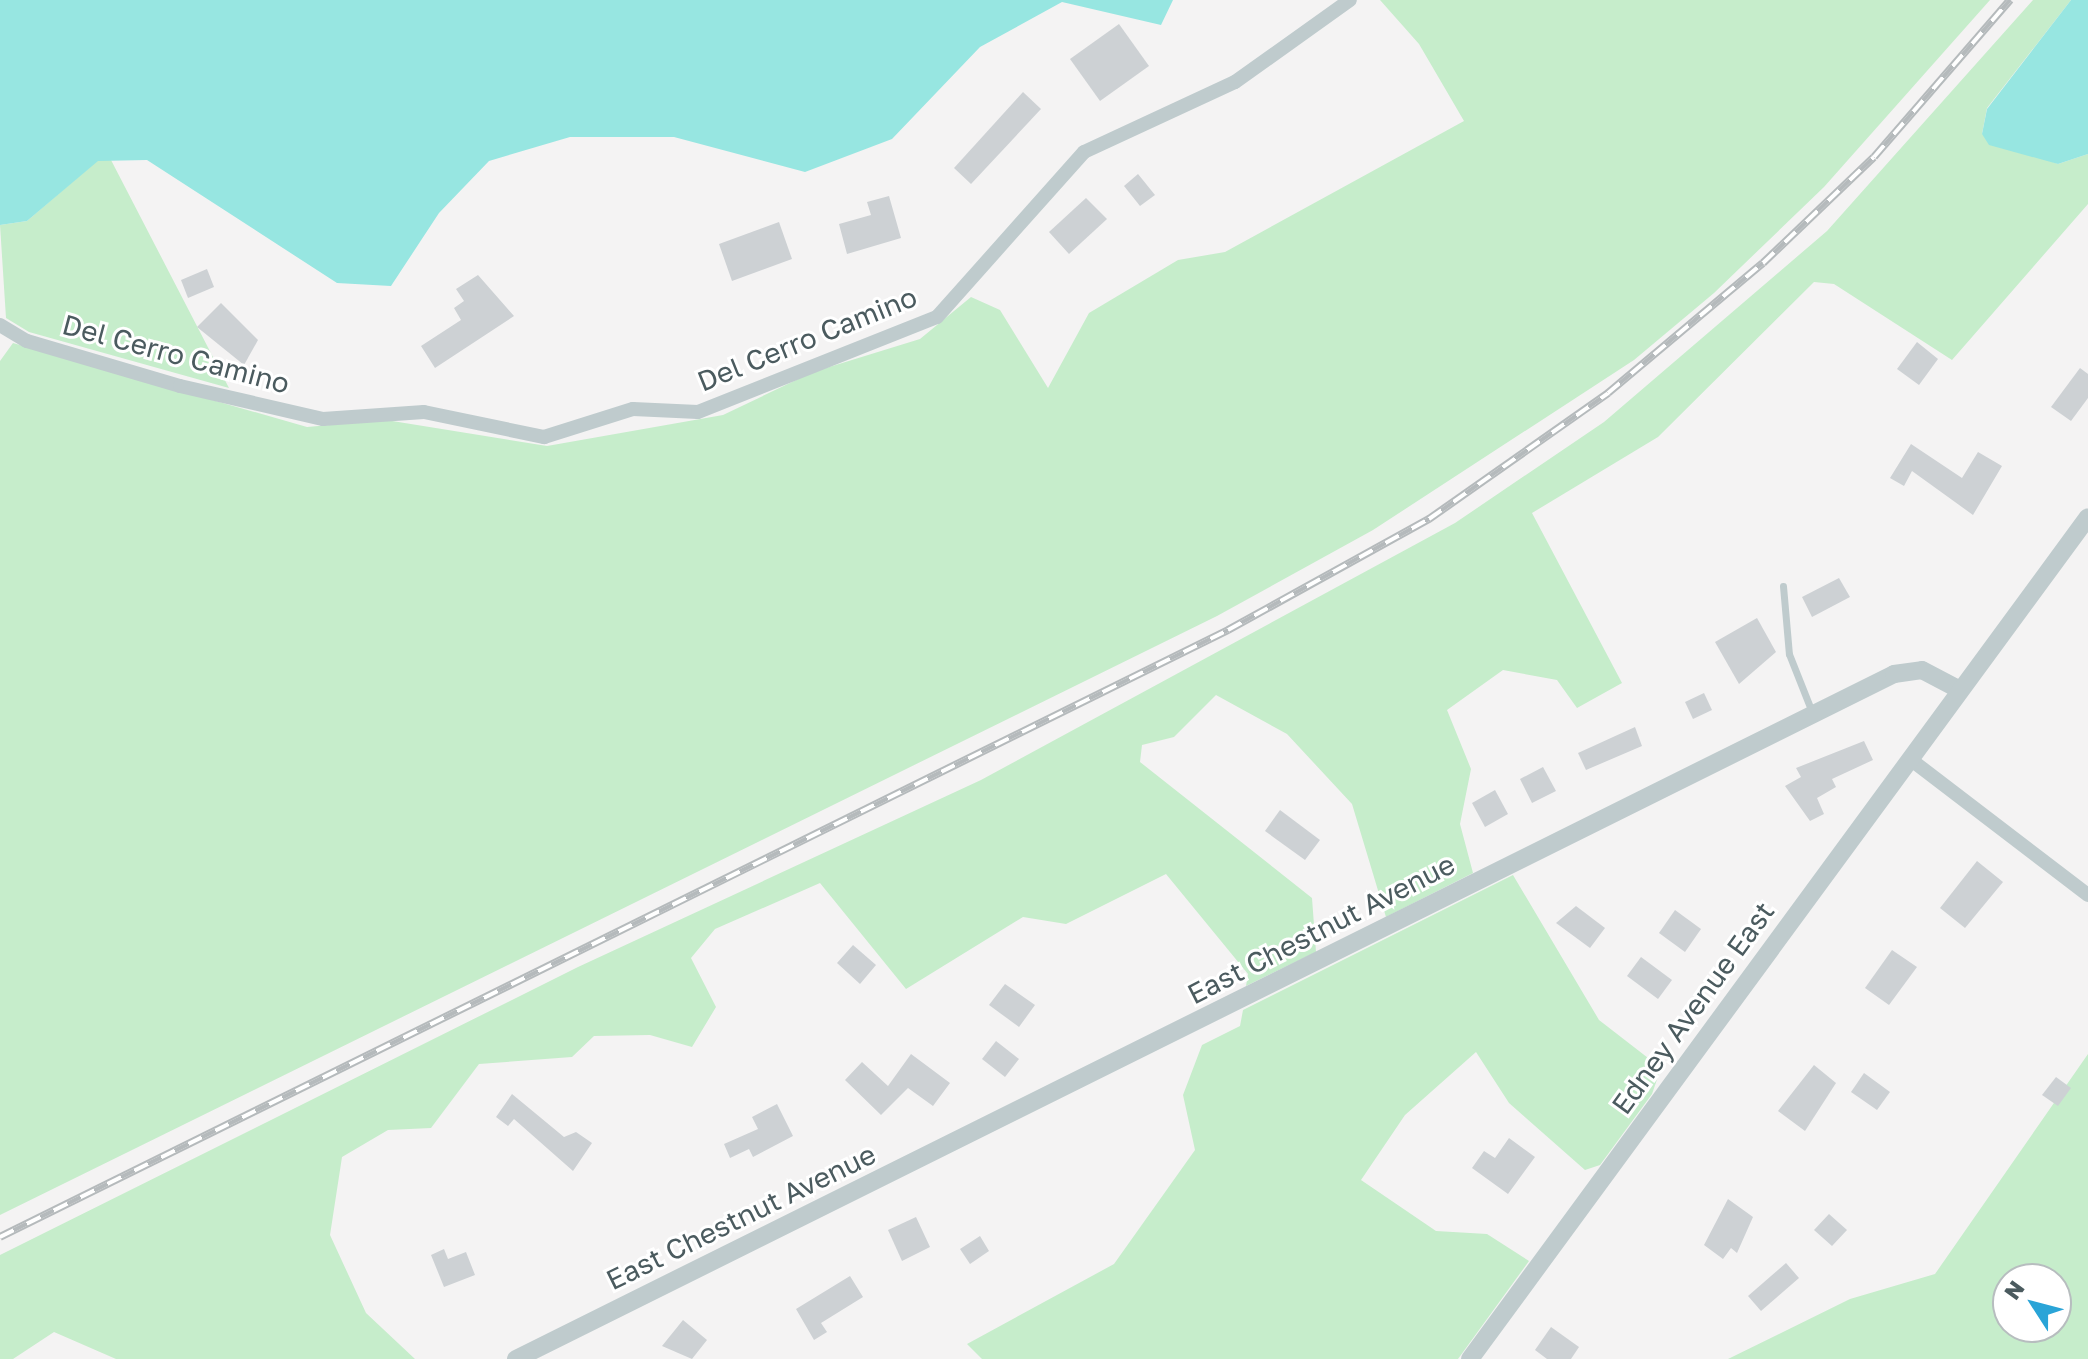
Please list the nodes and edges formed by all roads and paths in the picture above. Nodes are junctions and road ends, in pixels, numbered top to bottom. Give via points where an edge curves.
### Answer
1 (1350, 0) edge
2 (0, 325) edge
3 (2088, 517) edge
4 (1783, 586) dead end
5 (1960, 690) junction
6 (1813, 714) junction
7 (1910, 759) junction
8 (2088, 895) edge
9 (516, 1359) edge
10 (1470, 1359) edge

1 - 2 street, Del Cerro Camino via 1235,82 1084,152 937,317 698,412 633,409 544,437 424,412 323,419 180,386 27,341
3 - 5 street
4 - 6 lane via 1789,654
5 - 6 street, East Chestnut Avenue via 1922,670 1894,674
5 - 7 street, Edney Avenue East
6 - 9 street, East Chestnut Avenue
7 - 8 street
7 - 10 street, Edney Avenue East

